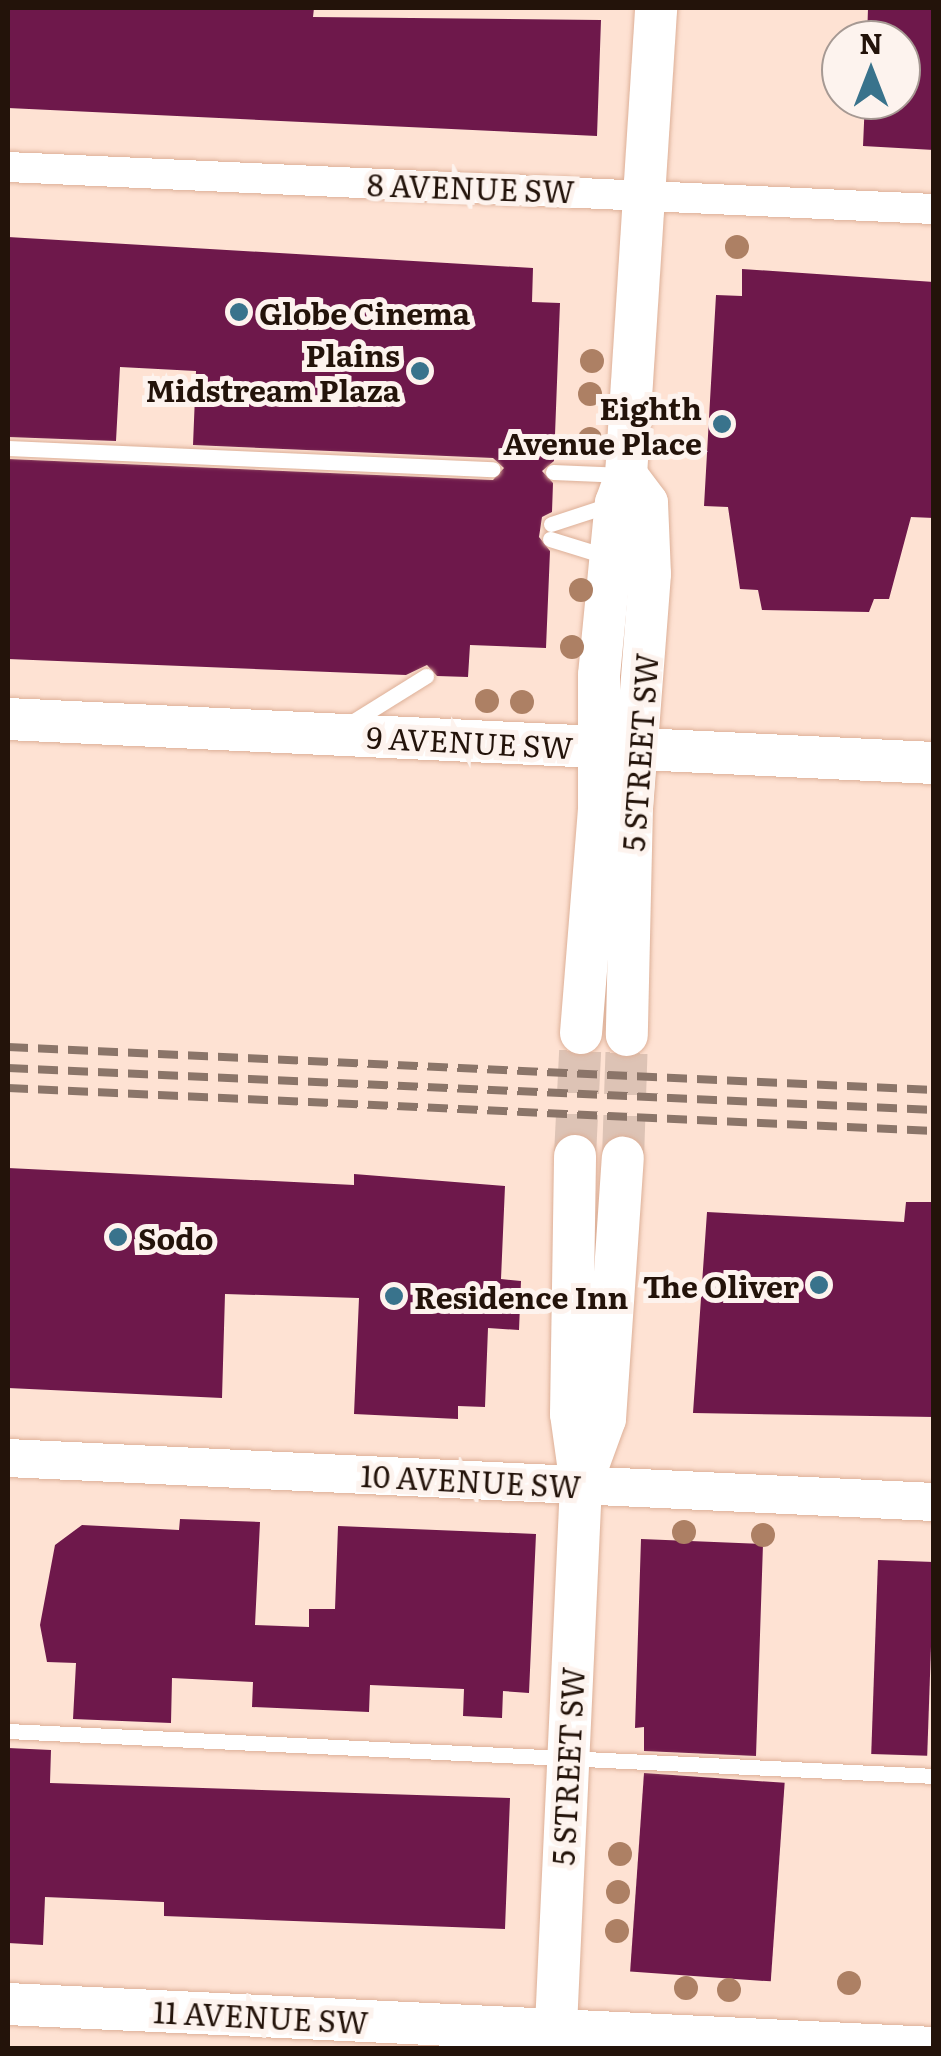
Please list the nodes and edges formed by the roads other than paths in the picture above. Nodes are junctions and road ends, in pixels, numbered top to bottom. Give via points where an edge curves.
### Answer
1 (656, 8) edge
2 (8, 167) edge
3 (641, 194) junction
4 (934, 208) edge
5 (8, 448) edge
6 (493, 469) dead end
7 (553, 472) dead end
8 (621, 489) junction
9 (611, 558) junction
10 (421, 678) dead end
11 (8, 719) edge
12 (332, 734) junction
13 (619, 748) junction
14 (934, 763) edge
15 (580, 1033) tunnel mouth
16 (628, 1036) tunnel mouth
17 (575, 1156) tunnel mouth
18 (623, 1158) tunnel mouth
19 (8, 1458) edge
20 (581, 1484) junction
21 (934, 1502) edge
22 (8, 1731) edge
23 (891, 1754) dead end
24 (567, 1760) junction
25 (890, 1774) junction
26 (934, 1776) edge
27 (8, 2004) edge
28 (555, 2040) edge
29 (934, 2048) edge

1 - 3 main road, 5 STREET SW
2 - 3 street, 8 AVENUE SW
3 - 4 street, 8 AVENUE SW
3 - 8 main road, 5 STREET SW
5 - 6 lane
7 - 8 lane
8 - 9 main road, 5 STREET SW
8 - 9 lane via 551,531
8 - 13 main road, 5 STREET SW via 647,503
9 - 13 main road, 5 STREET SW
10 - 12 lane
11 - 12 main road, 9 AVENUE SW
12 - 13 main road, 9 AVENUE SW
13 - 14 main road, 9 AVENUE SW
13 - 15 main road, 5 STREET SW
13 - 16 main road, 5 STREET SW
17 - 20 main road, 5 STREET SW via 572,1414
18 - 20 main road, 5 STREET SW via 604,1420
19 - 20 street, 10 AVENUE SW
20 - 21 street, 10 AVENUE SW
20 - 24 main road, 5 STREET SW
22 - 24 lane
23 - 25 lane
24 - 25 lane
24 - 28 main road, 5 STREET SW
25 - 26 lane
27 - 28 main road, 11 AVENUE SW
28 - 29 main road, 11 AVENUE SW

